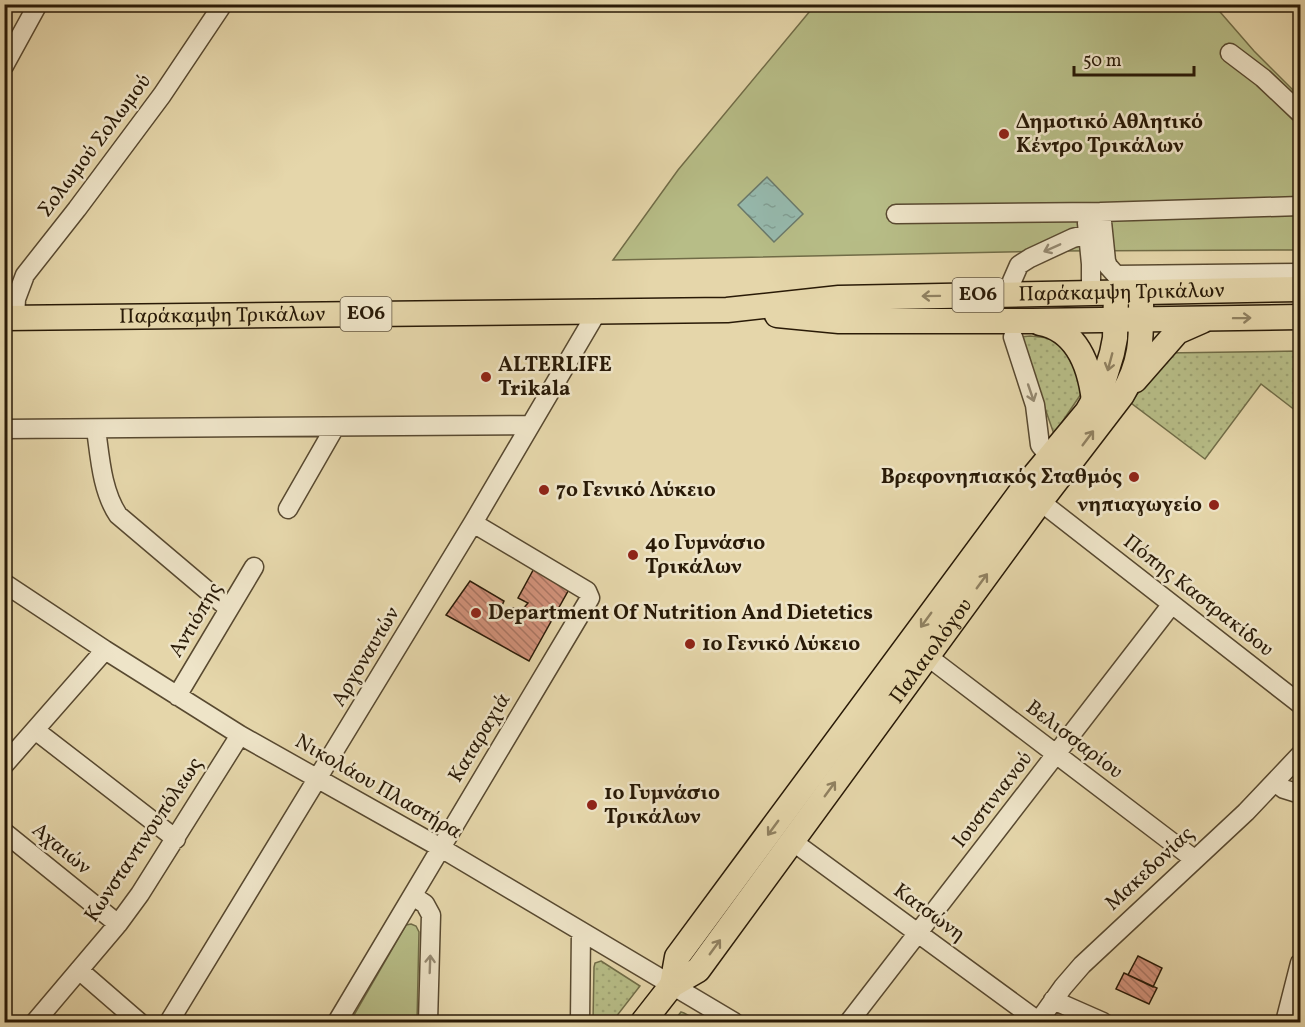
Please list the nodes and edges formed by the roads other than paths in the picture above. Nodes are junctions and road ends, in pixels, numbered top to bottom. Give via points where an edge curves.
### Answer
1 (38, 4) edge
2 (223, 4) edge
3 (10, 41) edge
4 (1230, 53) dead end
5 (4, 66) edge
6 (1300, 113) edge
7 (1300, 206) edge
8 (1093, 212) junction
9 (896, 214) dead end
10 (1096, 233) junction
11 (1300, 273) edge
12 (1012, 282) dead end
13 (1116, 284) junction
14 (1141, 284) junction
15 (1300, 289) edge
16 (1091, 293) junction
17 (726, 310) junction
18 (597, 312) junction
19 (1300, 317) edge
20 (10, 318) edge
21 (1208, 319) junction
22 (1115, 320) junction
23 (1141, 320) junction
24 (1032, 321) junction
25 (1013, 337) dead end
26 (1122, 395) junction
27 (1094, 401) junction
28 (530, 425) junction
29 (335, 427) junction
30 (4, 429) edge
31 (96, 429) junction
32 (1050, 457) junction
33 (1032, 495) junction
34 (288, 509) dead end
35 (473, 524) junction
36 (254, 567) dead end
37 (4, 584) edge
38 (1172, 604) junction
39 (229, 609) junction
40 (105, 650) junction
41 (927, 656) junction
42 (177, 696) junction
43 (1300, 704) edge
44 (35, 730) junction
45 (240, 735) junction
46 (1056, 754) junction
47 (1300, 755) edge
48 (4, 765) edge
49 (318, 779) junction
50 (1275, 783) junction
51 (1300, 794) edge
52 (4, 832) edge
53 (176, 838) junction
54 (792, 841) junction
55 (441, 848) junction
56 (1194, 859) junction
57 (413, 896) junction
58 (118, 924) junction
59 (581, 931) junction
60 (918, 933) junction
61 (1300, 963) edge
62 (79, 970) junction
63 (672, 985) junction
64 (1053, 1000) junction
65 (1038, 1022) edge
66 (35, 1023) edge
67 (139, 1023) edge
68 (169, 1023) edge
69 (337, 1023) edge
70 (428, 1023) edge
71 (580, 1023) edge
72 (643, 1023) edge
73 (734, 1023) edge
74 (849, 1023) edge
75 (1103, 1023) edge
76 (1285, 1023) edge

1 - 3 street
2 - 20 street, Σολωμού Σολωμού via 162,95 25,275
3 - 5 street
4 - 6 street
7 - 8 street
8 - 9 street
8 - 10 street
10 -> 12 street via 1030,258 1019,265
10 - 13 street
10 - 16 street
11 - 14 street
13 - 14 main road, Παράκαμψη Τρικάλων / ΕΟ6
13 - 16 main road, Παράκαμψη Τρικάλων / ΕΟ6
13 - 22 main road, Παλαιολόγου
14 - 15 main road, Παράκαμψη Τρικάλων / ΕΟ6
14 - 23 main road, Παλαιολόγου
16 -> 17 main road, Παράκαμψη Τρικάλων / ΕΟ6 via 839,298
17 - 18 main road, Παράκαμψη Τρικάλων / ΕΟ6
17 - 24 main road, Παράκαμψη Τρικάλων / ΕΟ6 via 839,321
18 - 20 main road, Παράκαμψη Τρικάλων / ΕΟ6
18 - 28 street, Αργοναυτών
21 -> 19 main road, Παράκαμψη Τρικάλων / ΕΟ6
21 - 23 main road, Παράκαμψη Τρικάλων / ΕΟ6
21 - 26 main road via 1177,332
22 - 23 main road, Παράκαμψη Τρικάλων / ΕΟ6
22 - 24 main road, Παράκαμψη Τρικάλων / ΕΟ6
22 -> 27 main road, Παλαιολόγου via 1112,353
23 - 26 main road, Παλαιολόγου via 1139,358
24 - 27 main road via 1060,329 1075,344 1089,370
25 -> 32 street via 1035,405 1040,445
33 -> 26 main road, Παλαιολόγου
27 - 32 main road, Παλαιολόγου
28 - 29 street
28 - 35 street, Αργοναυτών
29 - 31 street
29 - 34 street
30 - 31 street
31 - 39 street via 106,490 118,515
32 - 33 main road, Παλαιολόγου
33 - 38 street, Πόπης Καστρακίδου
41 -> 33 main road, Παλαιολόγου
33 -> 63 main road, Παλαιολόγου via 677,957
35 - 49 street, Αργοναυτών
35 - 55 street, Καταραχιά via 587,591 590,598
36 - 39 street, Αντιόπης
37 - 40 street, Νικολάου Πλαστήρα
38 - 43 street, Πόπης Καστρακίδου
38 - 46 street, Ιουστινιανού
39 - 42 street, Αντιόπης
40 - 42 street, Νικολάου Πλαστήρα
40 - 44 street
41 - 46 street, Βελισσαρίου
54 -> 41 main road, Παλαιολόγου
42 - 45 street, Νικολάου Πλαστήρα
44 - 48 street
44 - 53 street
45 - 49 street, Νικολάου Πλαστήρα
45 - 53 street, Κωνσταντινουπόλεως
46 - 56 street, Βελισσαρίου
46 - 60 street, Ιουστινιανού
47 - 50 street, Μακεδονίας
49 - 55 street, Νικολάου Πλαστήρα
49 - 68 street, Αργοναυτών
50 - 51 street
50 - 56 street, Μακεδονίας
52 - 58 street, Αχαιών
53 - 58 street, Κωνσταντινουπόλεως
54 - 60 street, Κατσώνη
63 -> 54 main road, Παλαιολόγου via 698,970
55 - 57 street, Καταραχιά
55 - 59 street, Νικολάου Πλαστήρα
56 - 64 street, Μακεδονίας via 1082,964
57 - 69 street, Καταραχιά
70 -> 57 street via 431,918 425,904
58 - 62 street, Κωνσταντινουπόλεως
59 - 63 street, Νικολάου Πλαστήρα
59 - 71 street
60 - 65 street, Κατσώνη
60 - 74 street, Ιουστινιανού
61 - 76 street
62 - 66 street, Κωνσταντινουπόλεως
62 - 67 street
63 - 72 main road, Παλαιολόγου
63 - 73 street, Νικολάου Πλαστήρα
64 - 65 street, Μακεδονίας
64 - 75 street

